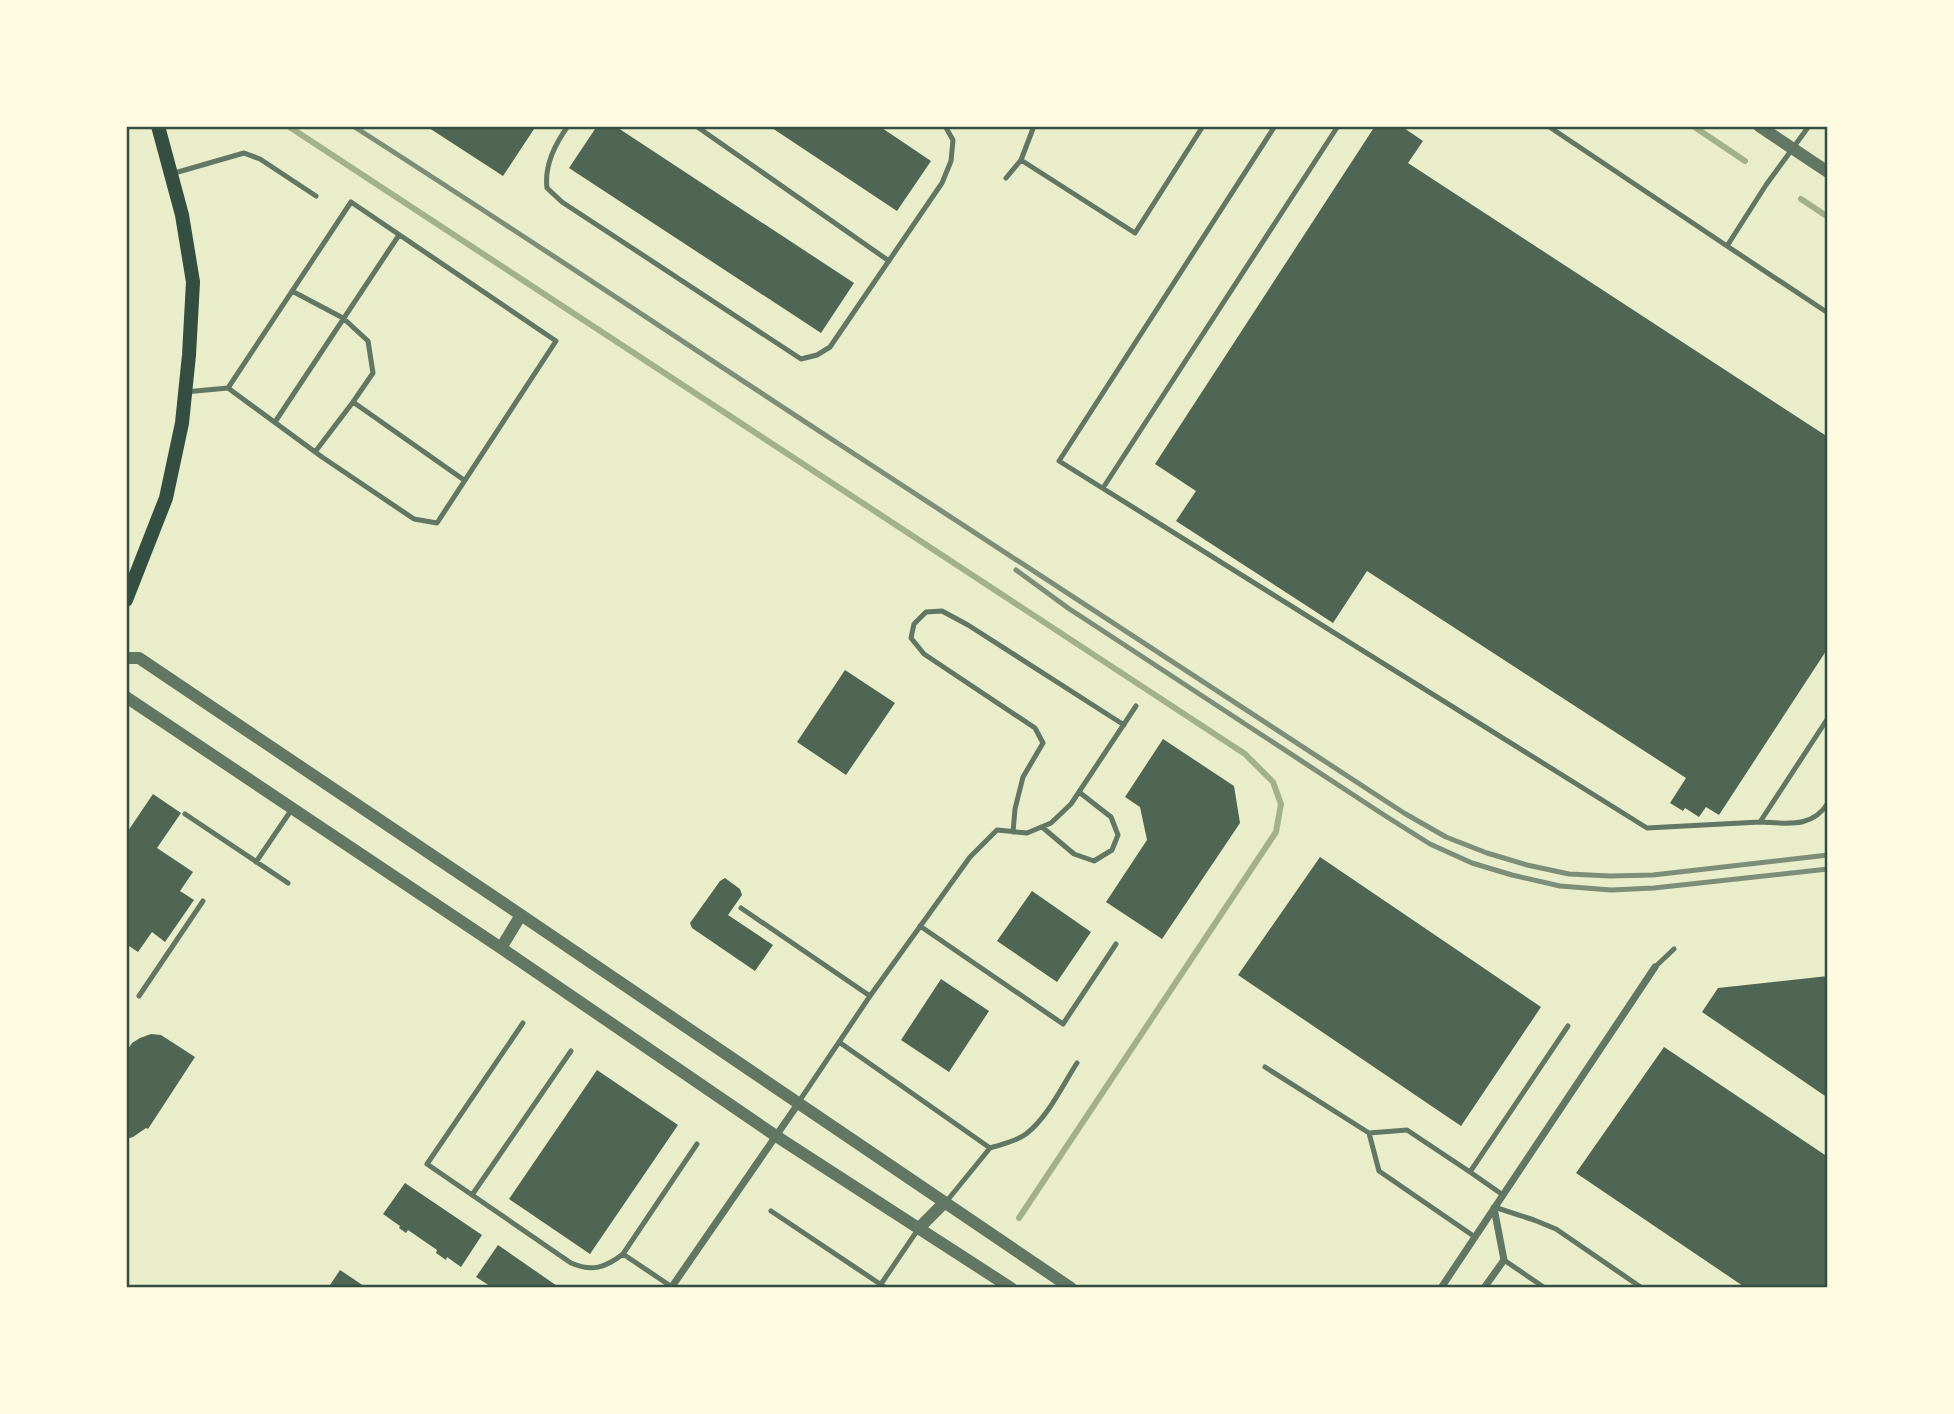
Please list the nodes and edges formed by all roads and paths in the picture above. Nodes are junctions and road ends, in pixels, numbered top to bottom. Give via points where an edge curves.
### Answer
1 (158, 126) edge
2 (568, 126) edge
3 (696, 126) edge
4 (944, 126) edge
5 (1034, 126) edge
6 (1203, 126) edge
7 (1275, 126) edge
8 (1338, 126) edge
9 (1548, 126) edge
10 (1759, 126) edge
11 (1809, 126) edge
12 (1793, 149) junction
13 (1021, 160) junction
14 (1828, 172) edge
15 (171, 174) junction
16 (1006, 178) dead end
17 (316, 196) dead end
18 (399, 235) junction
19 (1727, 246) junction
20 (889, 261) junction
21 (292, 291) junction
22 (1828, 313) edge
23 (343, 318) junction
24 (228, 388) junction
25 (186, 392) junction
26 (353, 402) junction
27 (275, 422) junction
28 (314, 452) junction
29 (464, 480) junction
30 (1103, 488) junction
31 (126, 600) edge
32 (126, 658) edge
33 (126, 697) edge
34 (1136, 706) dead end
35 (1828, 718) edge
36 (1124, 725) junction
37 (1079, 792) junction
38 (1828, 803) edge
39 (292, 808) junction
40 (185, 814) dead end
41 (1760, 822) junction
42 (1042, 827) junction
43 (1013, 832) junction
44 (256, 862) junction
45 (288, 883) dead end
46 (203, 901) dead end
47 (741, 908) dead end
48 (521, 915) junction
49 (920, 926) junction
50 (1116, 944) dead end
51 (501, 948) junction
52 (1674, 949) dead end
53 (1655, 967) joint
54 (139, 996) dead end
55 (870, 996) junction
56 (523, 1023) dead end
57 (1568, 1026) dead end
58 (839, 1042) junction
59 (570, 1051) dead end
60 (1077, 1063) dead end
61 (1265, 1066) dead end
62 (798, 1104) junction
63 (1368, 1133) junction
64 (776, 1136) junction
65 (697, 1144) dead end
66 (990, 1148) junction
67 (1470, 1172) junction
68 (472, 1195) junction
69 (1503, 1195) junction
70 (944, 1203) junction
71 (1494, 1208) junction
72 (771, 1211) dead end
73 (919, 1228) junction
74 (1475, 1237) junction
75 (623, 1254) junction
76 (1504, 1260) junction
77 (884, 1286) edge
78 (672, 1288) edge
79 (1010, 1288) edge
80 (1071, 1288) edge
81 (1441, 1288) edge
82 (1484, 1288) edge
83 (1545, 1288) edge
84 (1642, 1288) edge

1 - 15 main road
2 - 20 lane via 556,142 545,176 547,188 801,359 830,347
3 - 20 lane
4 - 20 lane via 953,139 951,161 942,183
5 - 13 lane
6 - 13 lane via 1135,233
7 - 30 lane via 1059,461
8 - 30 lane
9 - 19 lane
10 - 12 street
11 - 12 lane
12 - 14 street
12 - 19 lane
13 - 16 lane
15 - 17 lane via 244,153
15 - 25 main road via 193,282
18 - 21 lane via 351,202
18 - 23 lane
18 - 29 lane via 555,341
19 - 22 lane
21 - 23 lane
21 - 24 lane
23 - 26 lane via 368,341 373,373
23 - 27 lane
24 - 25 lane
24 - 27 lane
25 - 31 main road via 166,498
26 - 28 lane
26 - 29 lane
27 - 28 lane
28 - 29 lane via 414,519 437,523
30 - 41 lane via 1647,828
32 - 48 street via 139,658
33 - 39 street
34 - 36 lane
35 - 41 lane
36 - 37 lane
36 - 43 lane via 968,625 942,611 926,612 914,624 911,638 924,654 1035,729 1043,743 1023,777
37 - 42 lane
37 - 42 lane via 1111,817 1118,835 1112,850 1094,861 1074,854
38 - 41 lane via 1805,823
39 - 44 lane
39 - 51 street
40 - 44 lane
42 - 43 lane
43 - 49 lane via 997,830 970,857
44 - 45 lane
46 - 54 lane
47 - 55 lane
48 - 51 street
48 - 62 street
49 - 50 lane via 1063,1024
49 - 55 lane
51 - 64 street
52 - 53 lane
53 - 69 street
55 - 58 lane
56 - 68 lane via 427,1164
57 - 67 lane
58 - 62 lane
58 - 66 lane
59 - 68 lane
60 - 66 lane via 1026,1134
61 - 63 lane
62 - 64 street
62 - 70 street
63 - 67 lane via 1407,1130
63 - 74 lane via 1379,1171
64 - 73 street
64 - 78 street
65 - 75 lane
66 - 70 lane
67 - 69 lane
68 - 75 lane via 582,1268 610,1264
69 - 71 street
70 - 73 street
70 - 80 street
71 - 74 street
71 - 76 street
71 - 84 lane via 1556,1229
72 - 77 lane
73 - 77 lane
73 - 79 street
74 - 81 street
75 - 78 lane
76 - 82 street
76 - 83 lane

